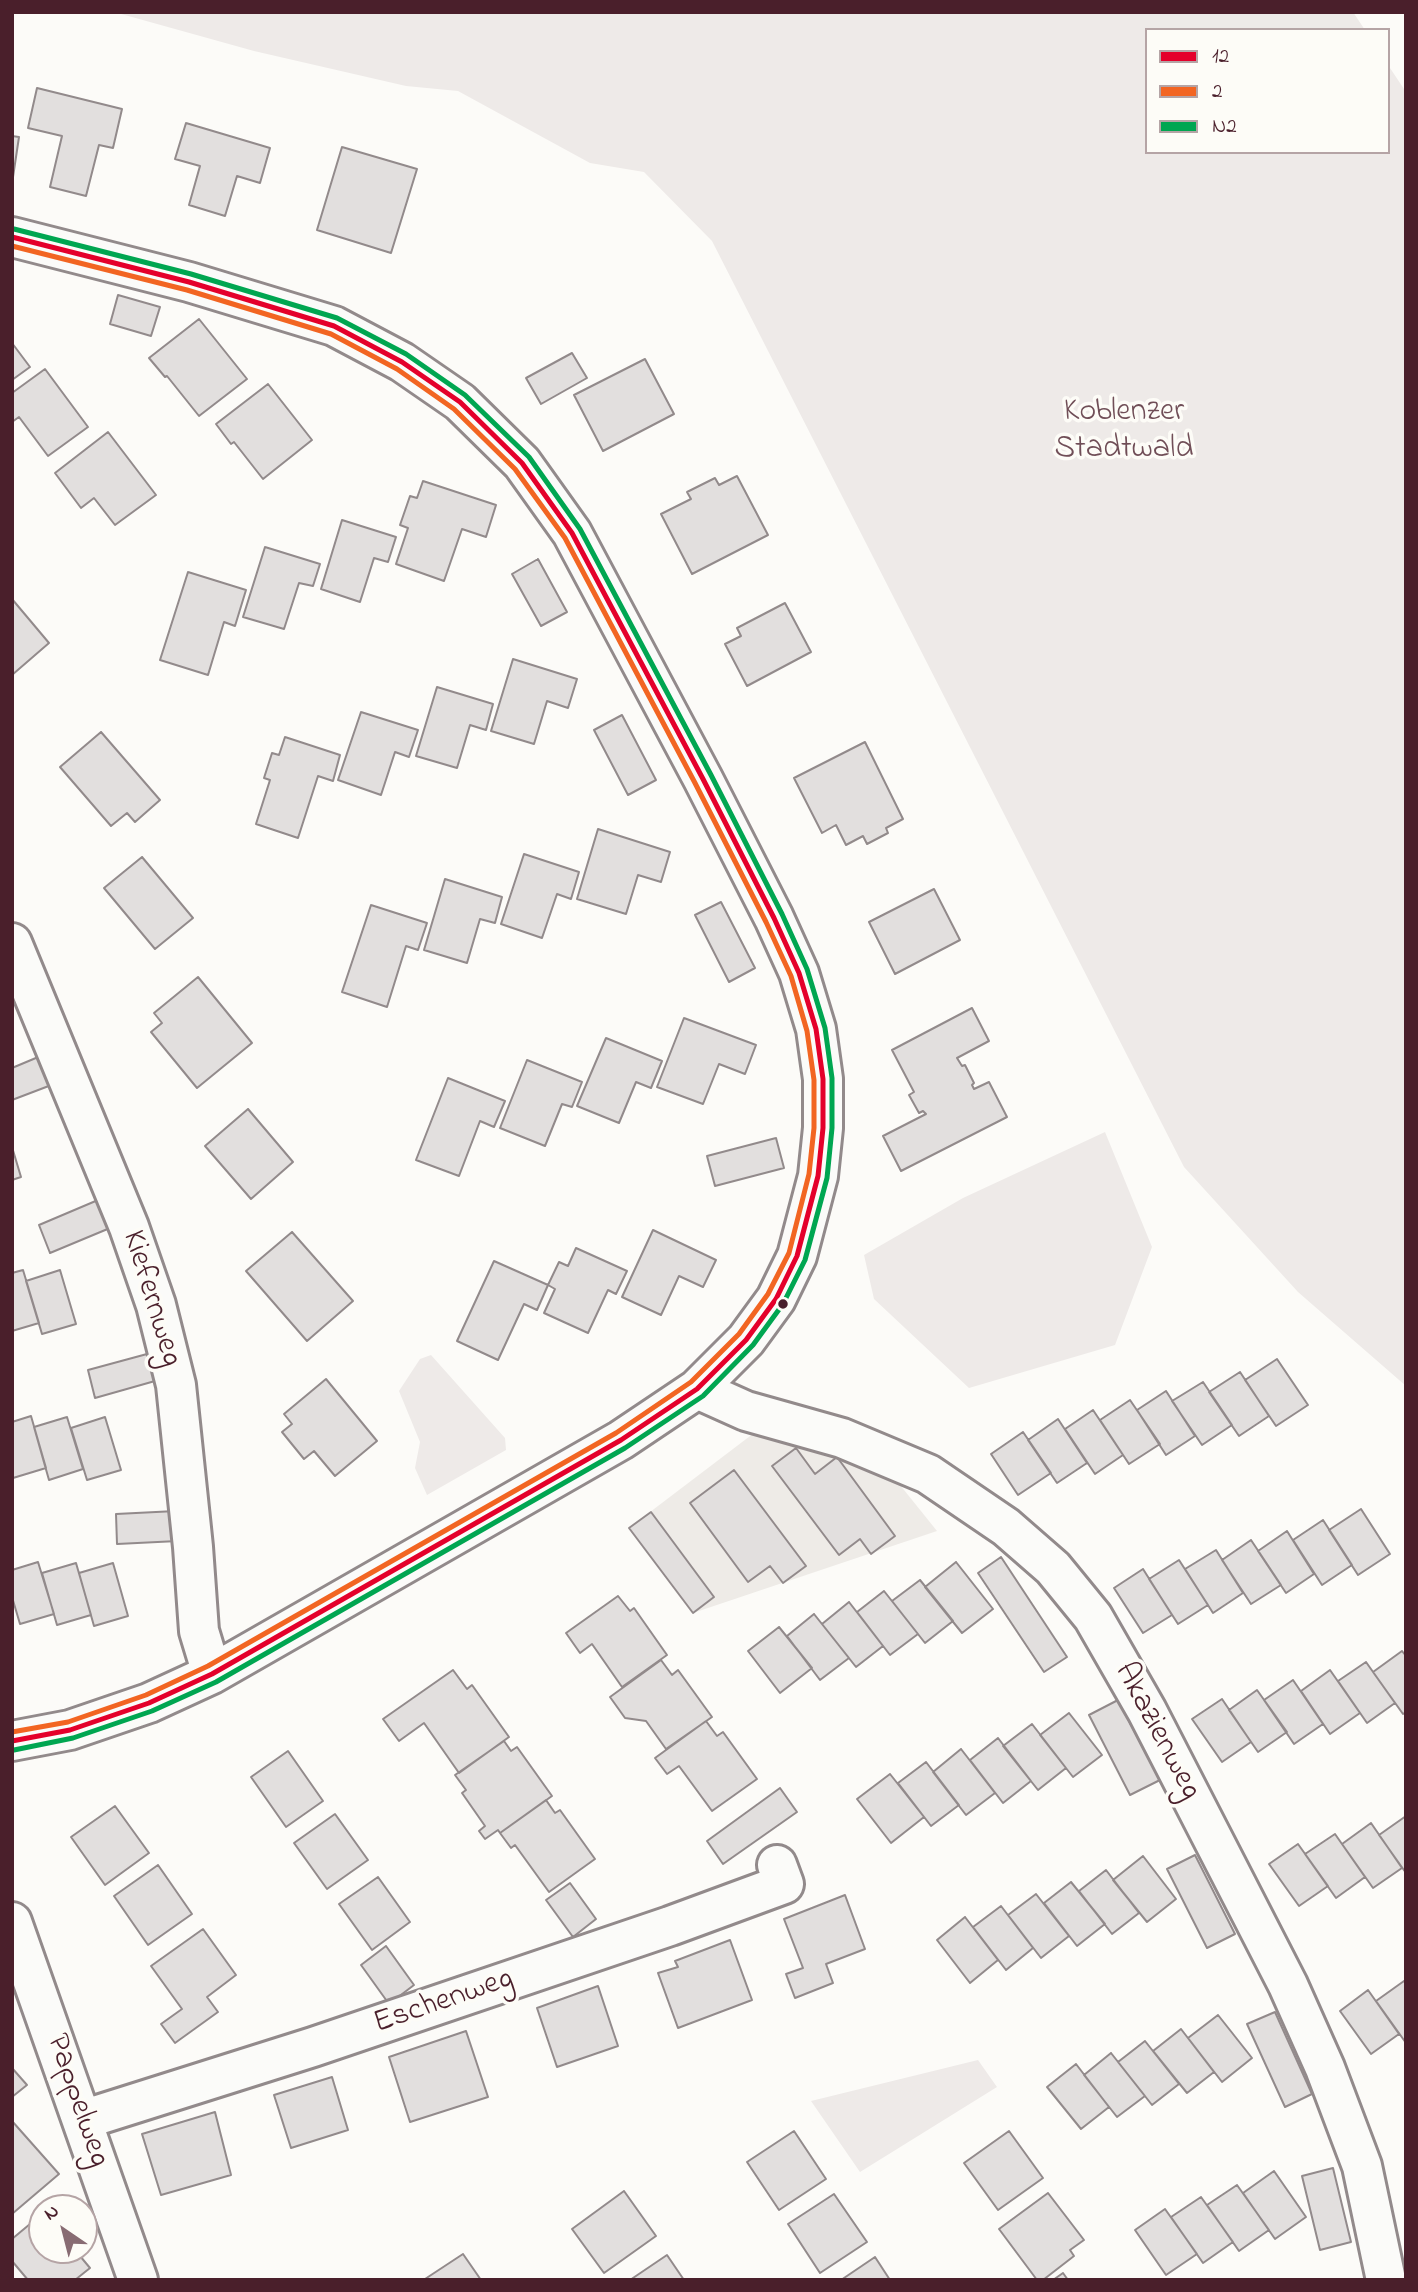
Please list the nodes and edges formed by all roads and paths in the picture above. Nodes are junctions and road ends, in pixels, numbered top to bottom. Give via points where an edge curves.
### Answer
1 (12, 237) edge
2 (12, 943) edge
3 (697, 1389) junction
4 (212, 1674) junction
5 (12, 1741) edge
6 (777, 1865) dead end
7 (12, 1922) edge
8 (82, 2119) junction
9 (138, 2280) edge
10 (1386, 2280) edge

1 - 3 street via 189,282 334,326 402,362 460,402 522,463 572,533 774,918 799,973 816,1029 823,1128 818,1176 797,1256 776,1299 746,1340
2 - 4 street, Kiefernweg via 129,1227 156,1306 176,1385 199,1631
3 - 4 street via 621,1440
3 - 10 street, Akazienweg via 746,1411 842,1438 928,1474 1006,1527 1053,1568 1093,1617 1147,1711 1288,1985 1325,2068 1362,2166
4 - 5 street via 149,1703 70,1730
6 - 8 street, Eschenweg via 784,1884 670,1926 313,2047
7 - 8 street, Pappelweg
8 - 9 street, Pappelweg

